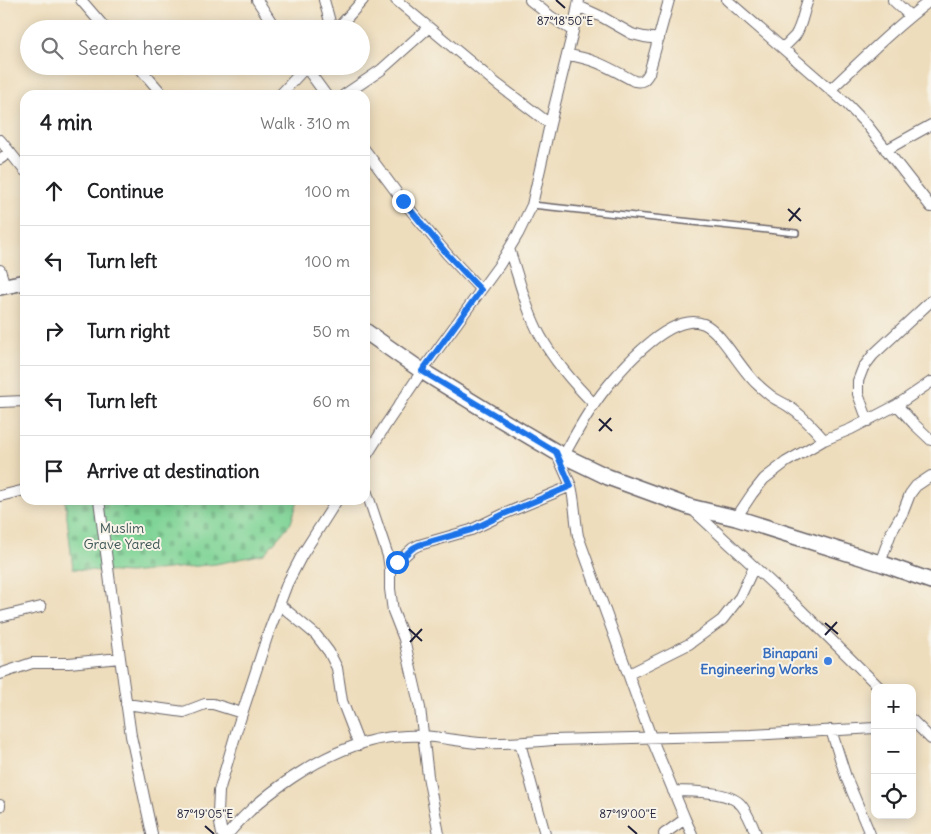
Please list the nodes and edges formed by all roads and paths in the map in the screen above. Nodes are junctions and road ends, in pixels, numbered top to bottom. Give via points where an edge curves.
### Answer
1 (81, 0) edge
2 (257, 0) edge
3 (324, 0) edge
4 (363, 0) edge
5 (396, 0) edge
6 (530, 0) edge
7 (669, 0) edge
8 (727, 0) edge
9 (893, 0) edge
10 (931, 0) edge
11 (804, 2) edge
12 (578, 3) edge
13 (910, 16) junction
14 (98, 20) edge
15 (270, 20) edge
16 (330, 20) edge
17 (345, 20) edge
18 (428, 28) junction
19 (573, 31) junction
20 (659, 39) junction
21 (783, 48) junction
22 (567, 55) junction
23 (146, 75) edge
24 (299, 75) edge
25 (312, 75) edge
26 (159, 90) edge
27 (285, 90) edge
28 (322, 90) edge
29 (351, 90) edge
30 (830, 90) junction
31 (550, 124) junction
32 (931, 124) edge
33 (0, 140) edge
34 (886, 150) junction
35 (10, 152) junction
36 (370, 157) edge
37 (0, 159) edge
38 (20, 165) edge
39 (532, 205) junction
40 (931, 207) edge
41 (796, 232) dead end
42 (509, 249) junction
43 (0, 270) edge
44 (20, 283) edge
45 (3, 287) edge
46 (481, 290) junction
47 (931, 301) edge
48 (370, 335) edge
49 (422, 371) junction
50 (931, 382) edge
51 (20, 401) edge
52 (0, 402) edge
53 (594, 404) junction
54 (897, 405) junction
55 (868, 421) junction
56 (929, 435) edge
57 (824, 440) junction
58 (370, 450) edge
59 (560, 454) junction
60 (931, 476) edge
61 (571, 486) junction
62 (20, 491) edge
63 (0, 496) edge
64 (370, 502) edge
65 (100, 505) edge
66 (335, 505) edge
67 (690, 507) junction
68 (736, 518) junction
69 (880, 563) junction
70 (754, 568) junction
71 (390, 569) junction
72 (931, 581) edge
73 (279, 604) junction
74 (41, 607) dead end
75 (0, 617) edge
76 (120, 658) junction
77 (0, 674) edge
78 (629, 674) junction
79 (876, 684) edge
80 (126, 704) junction
81 (242, 712) junction
82 (871, 728) edge
83 (921, 729) edge
84 (831, 730) junction
85 (423, 736) junction
86 (651, 737) junction
87 (931, 739) edge
88 (520, 743) junction
89 (359, 744) junction
90 (673, 791) junction
91 (685, 819) junction
92 (152, 834) edge
93 (222, 834) edge
94 (228, 834) edge
95 (439, 834) edge
96 (546, 834) edge
97 (664, 834) edge
98 (692, 834) edge
99 (756, 834) edge
100 (870, 834) edge

1 - 14 street
2 - 15 street
3 - 16 street
4 - 17 street
5 - 18 street
6 - 19 street
7 - 20 street
8 - 21 street
9 - 13 street
10 - 13 street
11 - 21 street via 802,23
12 - 19 street
12 - 20 street via 632,34
13 - 30 street
18 - 29 street via 381,70
18 - 31 street
19 - 22 street
20 - 22 street via 649,73 640,82 593,60
21 - 30 street
22 - 31 street
23 - 26 street
24 - 27 street
25 - 28 street
30 - 34 street via 867,125
31 - 39 street
32 - 34 street
33 - 35 street
34 - 40 street
35 - 37 street
35 - 38 street
36 - 46 street via 447,254
39 - 41 lane
39 - 42 street
42 - 46 street
42 - 53 street via 541,336 560,365
43 - 45 street
44 - 45 main road
46 - 49 street
47 - 55 street via 863,368 858,394
48 - 49 main road
49 - 58 street
49 - 59 main road
50 - 54 street
51 - 52 street
53 - 57 street via 649,343 672,328 691,322 714,330 755,382 806,420
53 - 59 street
54 - 55 street
54 - 56 street
55 - 57 street
57 - 68 street via 764,479
59 - 61 street
59 - 67 main road via 608,477
60 - 69 street via 910,494
61 - 71 street via 471,530 419,545
61 - 78 street via 578,536
62 - 63 street
64 - 71 street
65 - 76 street
66 - 73 street via 302,555
67 - 68 main road
67 - 70 street
68 - 69 main road
69 - 72 main road
70 - 78 street via 740,597 722,620 689,644
70 - 79 street
71 - 85 street via 393,611 404,639
73 - 81 street
73 - 89 street via 316,635 330,652 337,668 342,701
74 - 75 street
76 - 77 street via 32,663
76 - 80 street
78 - 86 street
80 - 81 street via 184,712 213,704
80 - 92 street
81 - 93 street via 219,791 218,813
82 - 84 street
83 - 87 street
84 - 86 street via 751,736
84 - 100 street
85 - 88 street via 479,743
85 - 89 street
85 - 95 street
86 - 88 street
86 - 90 street
88 - 96 street
89 - 94 street via 313,765 280,787
90 - 91 street
90 - 99 street via 730,798 741,804
91 - 97 street
91 - 98 street

